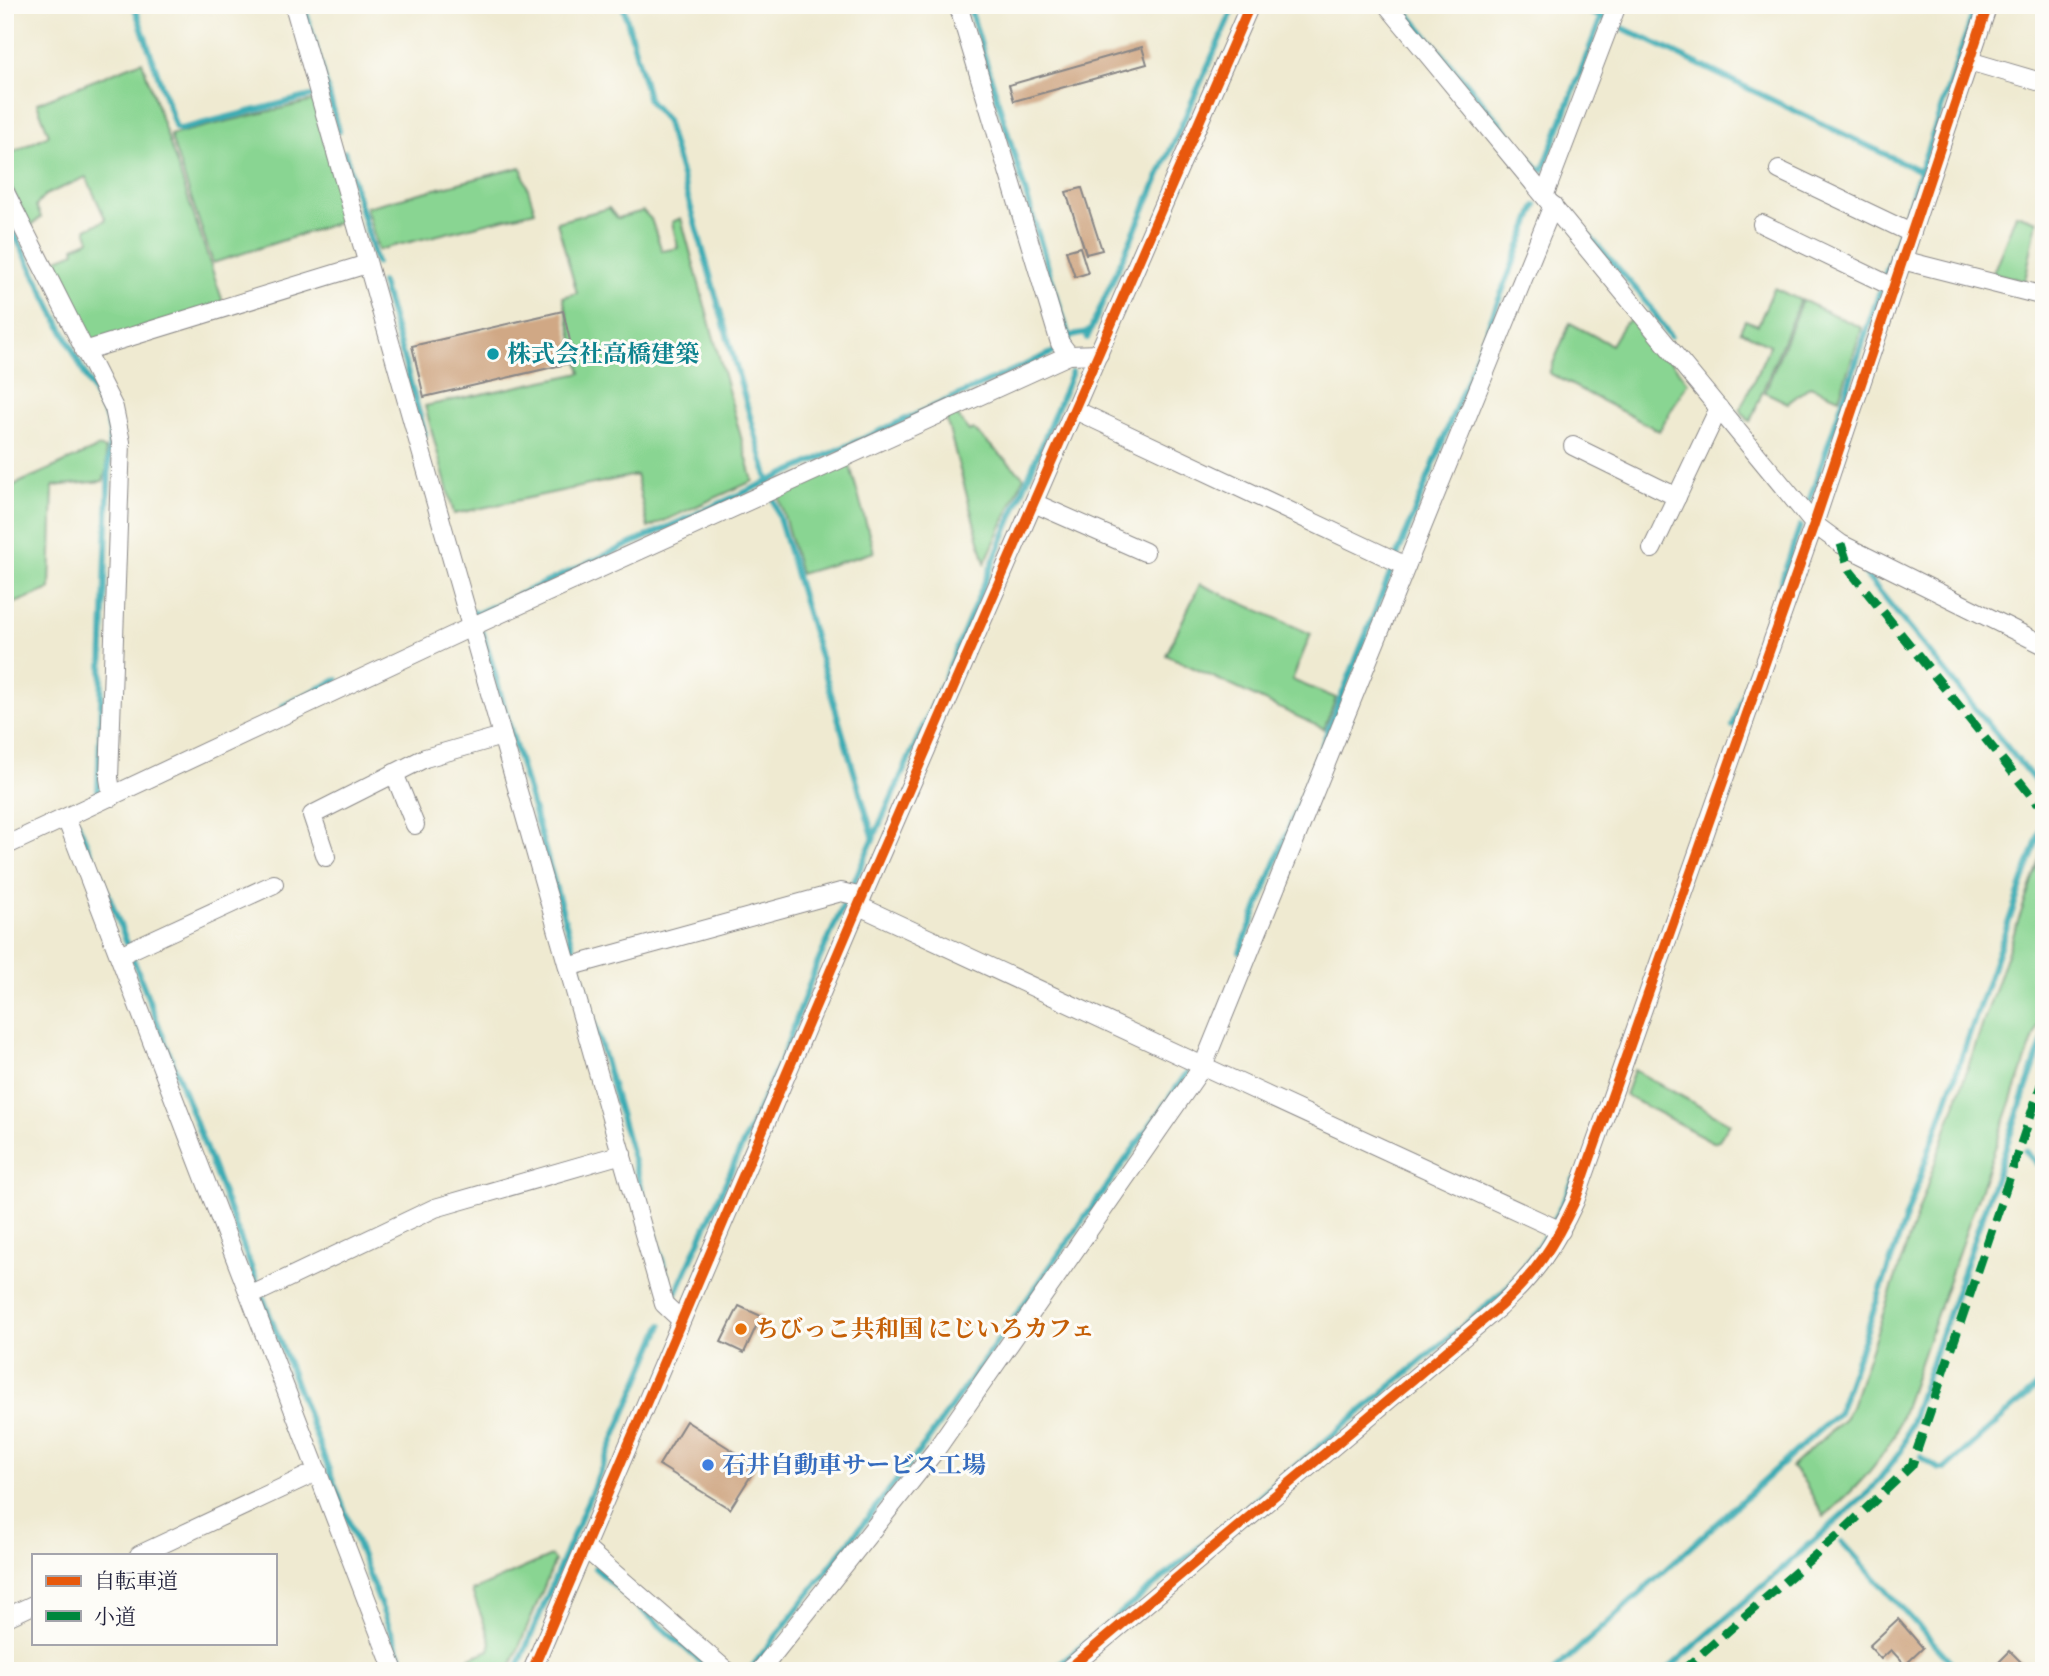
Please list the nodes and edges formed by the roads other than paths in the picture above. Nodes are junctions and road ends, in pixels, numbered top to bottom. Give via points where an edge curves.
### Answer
1 (293, 5) edge
2 (958, 5) edge
3 (1250, 5) edge
4 (1387, 5) edge
5 (1988, 5) edge
6 (1612, 18) edge
7 (1969, 61) junction
8 (2044, 83) edge
9 (1779, 170) dead end
10 (5, 192) edge
11 (1549, 199) junction
12 (1762, 224) dead end
13 (1911, 233) junction
14 (1902, 260) junction
15 (367, 264) junction
16 (1893, 287) junction
17 (2044, 296) edge
18 (1065, 349) junction
19 (84, 351) junction
20 (1099, 354) junction
21 (1719, 408) junction
22 (1075, 411) junction
23 (1573, 446) dead end
24 (1677, 496) junction
25 (1034, 503) junction
26 (1814, 524) junction
27 (1652, 550) dead end
28 (1145, 552) dead end
29 (1399, 562) junction
30 (471, 627) junction
31 (2044, 645) edge
32 (502, 736) junction
33 (394, 773) junction
34 (112, 797) junction
35 (66, 818) junction
36 (415, 825) dead end
37 (5, 846) edge
38 (326, 857) dead end
39 (274, 884) dead end
40 (861, 902) junction
41 (120, 955) junction
42 (568, 967) junction
43 (1203, 1066) junction
44 (622, 1154) junction
45 (1555, 1228) junction
46 (258, 1292) junction
47 (681, 1320) junction
48 (318, 1471) junction
49 (584, 1548) junction
50 (141, 1554) edge
51 (32, 1605) edge
52 (5, 1618) edge
53 (394, 1671) edge
54 (532, 1671) edge
55 (727, 1671) edge
56 (760, 1671) edge
57 (1066, 1671) edge

1 - 15 street
2 - 18 street
3 - 20 street
4 - 11 street
5 - 7 street
6 - 11 street
7 - 8 street
7 - 13 street
9 - 13 street
10 - 19 street
11 - 21 street
11 - 29 street
12 - 16 street
13 - 14 street
14 - 16 street
14 - 17 street
15 - 19 street
15 - 30 street
16 - 26 street
18 - 20 street
18 - 30 street via 770,491
19 - 34 street via 114,408 121,442
20 - 22 street
21 - 24 street
21 - 26 street
22 - 25 street
22 - 29 street
23 - 24 street
24 - 27 street
25 - 28 street
25 - 40 street
26 - 31 street via 1841,544
26 - 45 street via 1580,1188
29 - 43 street
30 - 32 street
30 - 34 street
32 - 33 street via 425,758
32 - 42 street
33 - 36 street
33 - 38 street via 312,815
34 - 35 street
35 - 37 street
35 - 41 street
39 - 41 street
40 - 42 street via 841,892
40 - 43 street
40 - 47 street
41 - 46 street
42 - 44 street
43 - 45 street
43 - 56 street via 935,1451
44 - 46 street via 435,1208
44 - 47 street via 664,1304
45 - 57 street via 1539,1268 1499,1307
46 - 48 street
47 - 49 street
48 - 50 street
48 - 53 street
49 - 54 street
49 - 55 street
51 - 52 street

